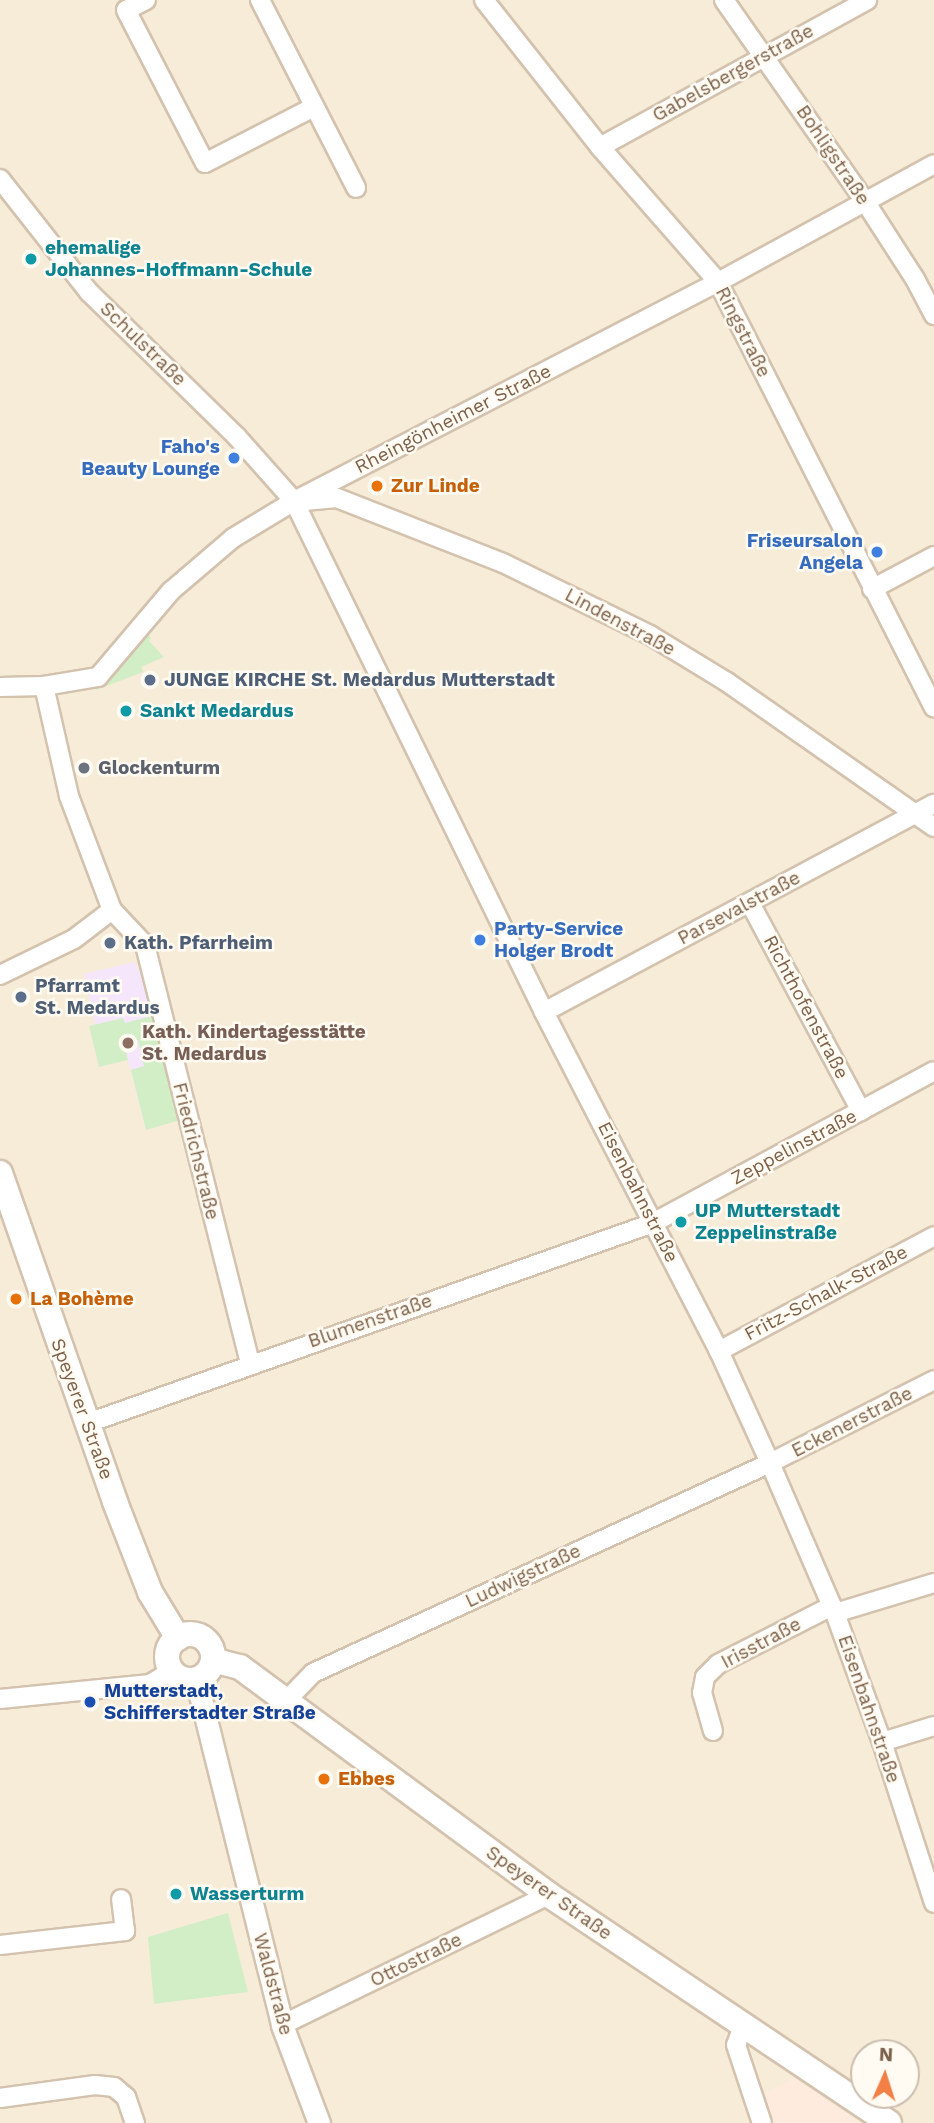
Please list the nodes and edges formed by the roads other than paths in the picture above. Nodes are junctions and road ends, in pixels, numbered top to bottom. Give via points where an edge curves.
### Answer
1 (146, 0) edge
2 (260, 0) edge
3 (484, 0) edge
4 (724, 0) edge
5 (867, 0) edge
6 (765, 55) junction
7 (314, 107) junction
8 (600, 147) junction
9 (934, 164) edge
10 (0, 179) edge
11 (356, 188) dead end
12 (866, 203) junction
13 (718, 282) junction
14 (934, 315) edge
15 (294, 501) junction
16 (934, 556) edge
17 (872, 589) junction
18 (0, 687) edge
19 (44, 687) junction
20 (934, 707) edge
21 (934, 804) edge
22 (916, 814) junction
23 (934, 827) edge
24 (750, 903) junction
25 (112, 910) junction
26 (0, 975) edge
27 (544, 1012) junction
28 (934, 1071) edge
29 (861, 1111) junction
30 (0, 1174) edge
31 (653, 1223) junction
32 (934, 1236) edge
33 (719, 1351) junction
34 (250, 1363) junction
35 (934, 1380) edge
36 (88, 1423) junction
37 (770, 1463) junction
38 (934, 1583) edge
39 (834, 1610) junction
40 (178, 1638) junction
41 (213, 1660) junction
42 (172, 1671) junction
43 (196, 1679) junction
44 (0, 1699) edge
45 (285, 1702) junction
46 (934, 1726) edge
47 (713, 1731) dead end
48 (882, 1742) junction
49 (928, 1866) edge
50 (549, 1895) junction
51 (121, 1899) dead end
52 (934, 1903) edge
53 (0, 1945) edge
54 (282, 2025) junction
55 (743, 2026) junction
56 (0, 2098) edge
57 (135, 2123) edge
58 (320, 2123) edge
59 (762, 2123) edge
60 (889, 2123) edge

1 - 7 street via 126,10 205,163
2 - 7 street
3 - 8 street, Ringstraße
4 - 6 street, Bohligstraße
5 - 6 street, Gabelsbergerstraße
6 - 8 street, Gabelsbergerstraße
6 - 12 street, Bohligstraße
7 - 11 street
8 - 13 street, Ringstraße
9 - 12 street, Rheingönheimer Straße
10 - 15 street, Schulstraße via 89,292 237,437
12 - 13 street, Rheingönheimer Straße
12 - 14 street, Bohligstraße
13 - 15 street, Rheingönheimer Straße
13 - 17 street, Ringstraße
15 - 19 street, Rheingönheimer Straße via 233,538 201,564 143,621 98,677
15 - 22 street, Lindenstraße via 337,498 503,563 650,635 727,682
15 - 27 street, Eisenbahnstraße
16 - 17 street
17 - 20 street, Ringstraße
18 - 19 street, Rheingönheimer Straße
19 - 25 street via 69,796
21 - 22 street, Parsevalstraße
22 - 23 street, Lindenstraße
22 - 24 street, Parsevalstraße
24 - 27 street, Parsevalstraße
24 - 29 street, Richthofenstraße
25 - 26 street via 74,939
25 - 34 street, Friedrichstraße via 145,944
27 - 31 street, Eisenbahnstraße
28 - 29 street, Zeppelinstraße
29 - 31 street, Zeppelinstraße
30 - 36 main road, Speyerer Straße
31 - 33 street, Eisenbahnstraße
31 - 34 street, Blumenstraße
32 - 33 street, Fritz-Schalk-Straße
33 - 37 street, Eisenbahnstraße
34 - 36 street, Blumenstraße
35 - 37 street, Eckenerstraße
36 - 40 main road, Speyerer Straße via 150,1592
37 - 39 street, Eisenbahnstraße
37 - 45 street, Ludwigstraße via 313,1673
38 - 39 street
39 - 47 street, Irisstraße via 718,1664 705,1677 702,1693
39 - 48 street, Eisenbahnstraße
40 - 41 main road via 199,1636 210,1646
40 - 42 main road via 168,1655
41 - 43 main road via 207,1672
41 - 45 main road, Speyerer Straße via 240,1667
42 - 43 main road via 184,1679
42 - 44 street via 150,1684
43 - 54 street, Waldstraße
45 - 50 main road, Speyerer Straße
46 - 48 street
48 - 49 street, Eisenbahnstraße
49 - 52 street, Eisenbahnstraße
50 - 54 street, Ottostraße
50 - 55 main road, Speyerer Straße
51 - 53 street via 125,1931
54 - 58 street, Waldstraße
55 - 59 street via 736,2045
55 - 60 main road, Speyerer Straße
56 - 57 street via 94,2085 114,2087 126,2097

